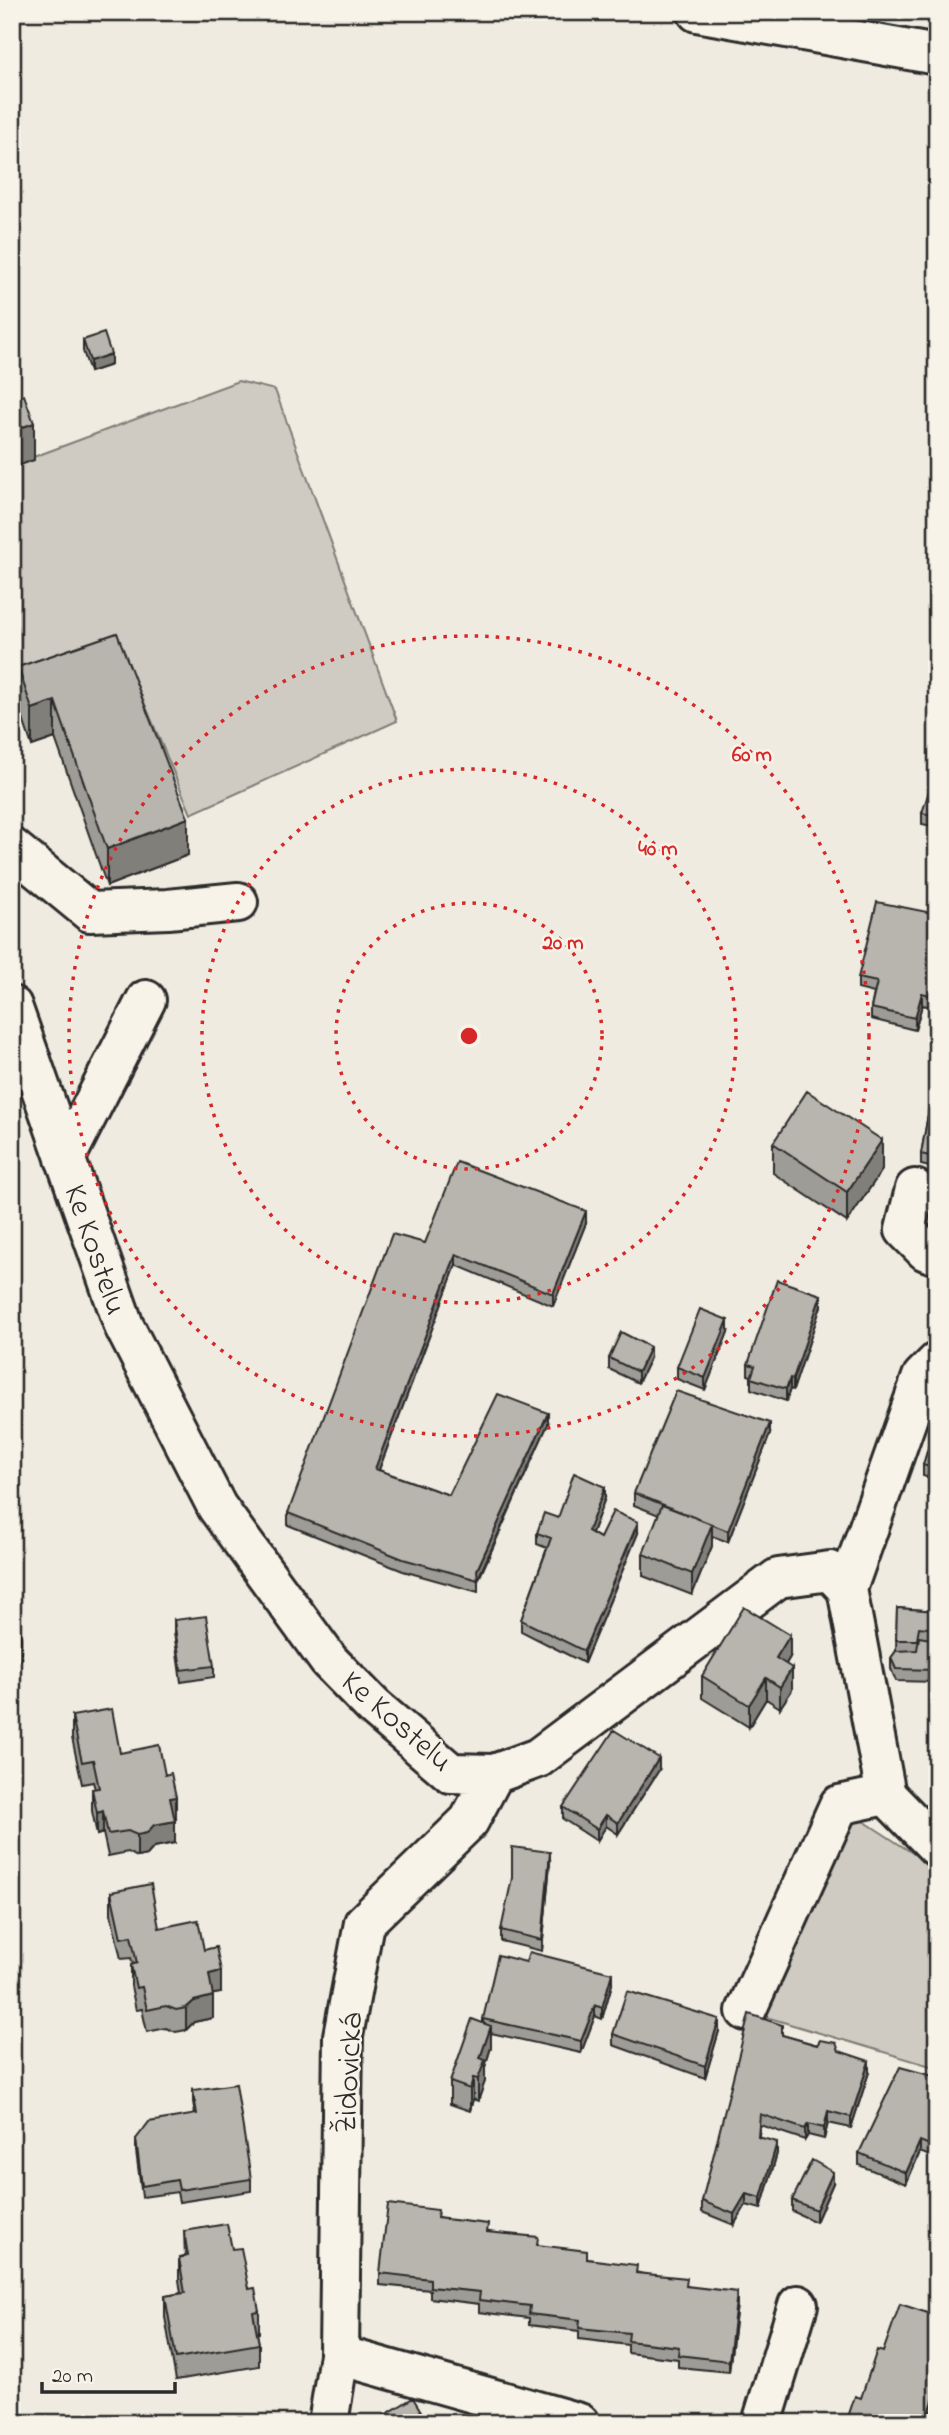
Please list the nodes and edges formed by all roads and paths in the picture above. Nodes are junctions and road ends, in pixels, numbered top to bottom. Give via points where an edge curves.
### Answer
1 (697, 12) edge
2 (937, 55) edge
3 (12, 848) edge
4 (237, 902) dead end
5 (146, 1000) dead end
6 (12, 1006) edge
7 (65, 1159) junction
8 (915, 1189) dead end
9 (937, 1255) edge
10 (937, 1362) edge
11 (847, 1589) junction
12 (494, 1774) junction
13 (886, 1795) junction
14 (937, 1847) edge
15 (746, 2011) dead end
16 (798, 2305) dead end
17 (340, 2355) junction
18 (473, 2407) edge
19 (328, 2423) edge
20 (579, 2423) edge
21 (762, 2423) edge

1 - 2 street
3 - 4 street via 90,912
5 - 7 street
6 - 7 street, Ke Kostelu
7 - 12 street, Ke Kostelu via 124,1326 217,1507 329,1661 374,1707 451,1773
8 - 9 street via 905,1230 926,1251
10 - 11 street via 922,1377
11 - 12 street, Ke Kostelu via 830,1571 778,1578 538,1758
11 - 13 street
12 - 17 street, Židovická via 469,1821 364,1923 343,2036
13 - 14 street
13 - 15 street via 839,1805
16 - 21 street
17 - 18 street
17 - 19 street, Židovická
18 - 20 street

